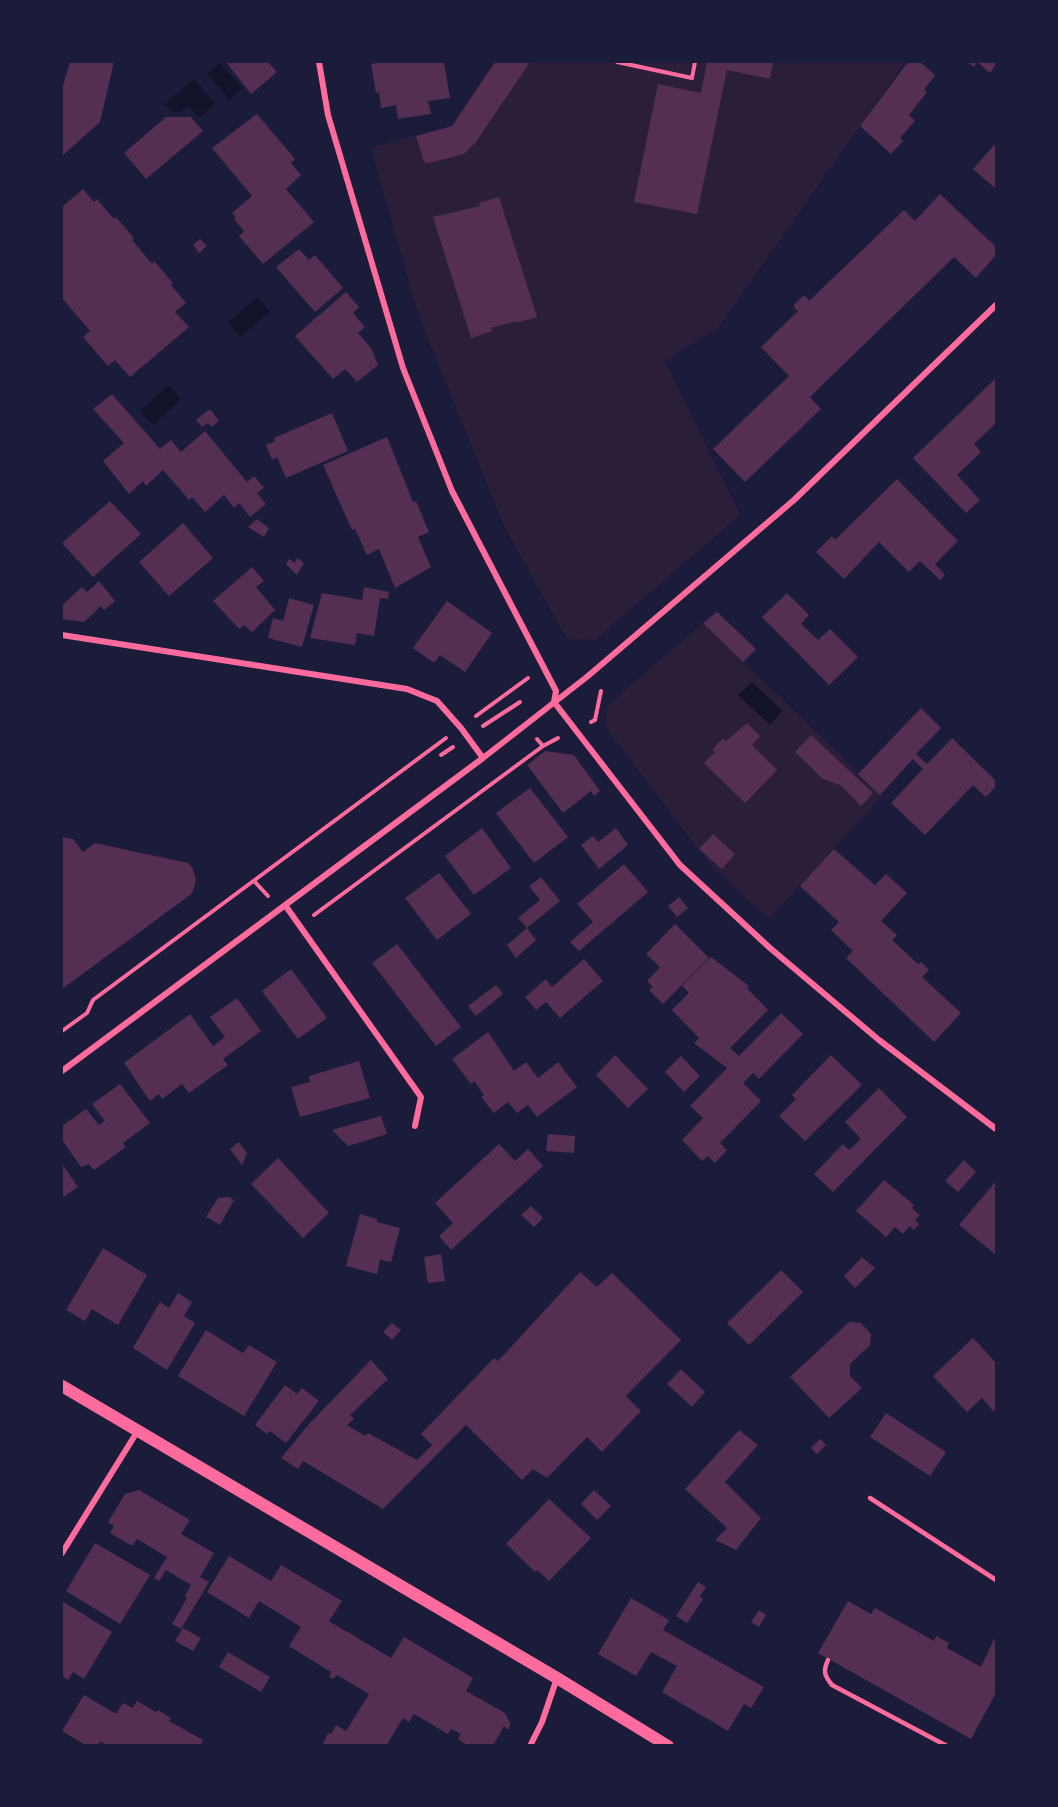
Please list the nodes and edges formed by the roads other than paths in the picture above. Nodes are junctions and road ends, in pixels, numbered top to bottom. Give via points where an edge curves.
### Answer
1 (319, 62) edge
2 (996, 305) edge
3 (62, 635) edge
4 (554, 702) junction
5 (483, 758) junction
6 (285, 905) junction
7 (62, 1071) edge
8 (415, 1126) dead end
9 (996, 1129) edge
10 (62, 1386) edge
11 (137, 1432) junction
12 (870, 1498) dead end
13 (62, 1553) edge
14 (996, 1581) edge
15 (828, 1660) dead end
16 (557, 1678) junction
17 (530, 1746) edge
18 (668, 1746) edge
19 (946, 1746) edge

1 - 4 street via 328,115 403,368 452,491 556,691
2 - 4 street via 794,500
3 - 5 street via 407,689 437,701
4 - 5 street
4 - 9 street via 680,865 870,1032
5 - 6 street
6 - 7 street
6 - 8 street via 421,1097
10 - 11 main road
11 - 13 street
11 - 16 main road
12 - 14 lane
15 - 19 lane via 825,1676 832,1685
16 - 17 street
16 - 18 main road

